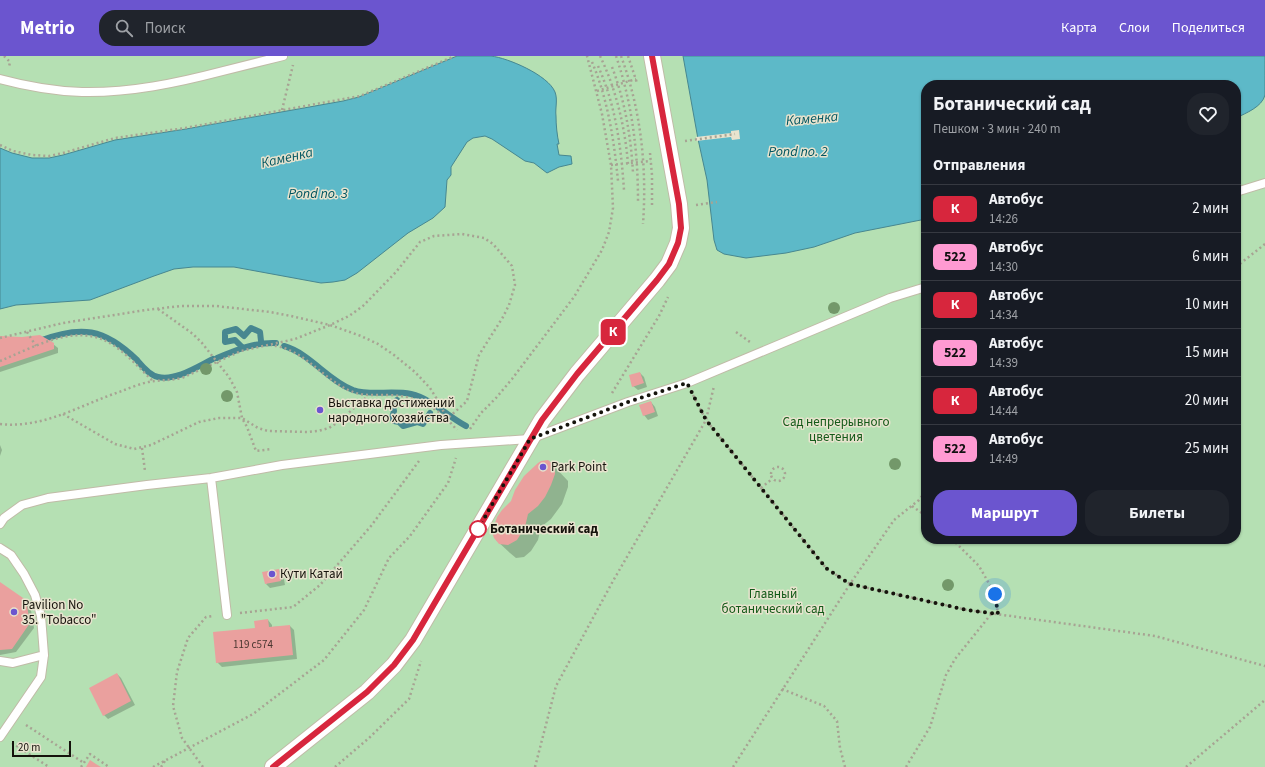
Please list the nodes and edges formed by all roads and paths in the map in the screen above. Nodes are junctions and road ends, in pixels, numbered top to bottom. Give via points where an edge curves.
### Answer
1 (283, 56) edge
2 (455, 56) edge
3 (587, 56) edge
4 (600, 56) edge
5 (616, 56) edge
6 (621, 56) edge
7 (628, 56) edge
8 (652, 56) edge
9 (592, 62) dead end
10 (598, 66) dead end
11 (612, 67) dead end
12 (290, 77) dead end
13 (0, 79) edge
14 (629, 82) junction
15 (624, 83) junction
16 (619, 85) junction
17 (612, 87) junction
18 (606, 88) junction
19 (602, 90) junction
20 (597, 91) junction
21 (282, 110) junction
22 (735, 134) dead end
23 (679, 142) dead end
24 (0, 145) edge
25 (649, 146) dead end
26 (644, 162) junction
27 (651, 162) junction
28 (632, 163) junction
29 (637, 163) junction
30 (622, 164) junction
31 (628, 164) junction
32 (611, 165) junction
33 (617, 165) junction
34 (633, 173) dead end
35 (618, 181) dead end
36 (1265, 183) edge
37 (624, 190) dead end
38 (1241, 190) edge
39 (638, 201) dead end
40 (717, 202) dead end
41 (693, 206) dead end
42 (652, 208) dead end
43 (644, 224) dead end
44 (1265, 244) edge
45 (1241, 263) edge
46 (921, 289) edge
47 (671, 292) dead end
48 (158, 308) junction
49 (330, 325) junction
50 (27, 332) junction
51 (0, 338) edge
52 (271, 345) junction
53 (36, 346) junction
54 (0, 361) edge
55 (217, 362) junction
56 (717, 372) junction
57 (153, 381) junction
58 (687, 383) junction
59 (369, 395) junction
60 (610, 396) dead end
61 (63, 414) junction
62 (242, 418) junction
63 (447, 420) junction
64 (706, 420) junction
65 (0, 424) edge
66 (530, 439) junction
67 (462, 443) junction
68 (441, 444) junction
69 (142, 448) junction
70 (272, 449) dead end
71 (211, 478) junction
72 (772, 479) junction
73 (147, 485) junction
74 (761, 488) junction
75 (921, 497) edge
76 (912, 506) junction
77 (921, 512) edge
78 (0, 524) edge
79 (957, 544) edge
80 (0, 548) edge
81 (850, 584) junction
82 (992, 613) junction
83 (998, 614) junction
84 (227, 615) junction
85 (44, 655) junction
86 (422, 658) dead end
87 (0, 661) edge
88 (1265, 666) edge
89 (782, 689) junction
90 (1265, 700) edge
91 (14, 717) junction
92 (1, 737) edge
93 (189, 748) junction
94 (165, 760) junction
95 (84, 763) junction
96 (49, 767) edge
97 (81, 767) edge
98 (109, 767) edge
99 (153, 767) edge
100 (161, 767) edge
101 (203, 767) edge
102 (273, 767) edge
103 (335, 767) edge
104 (534, 767) edge
105 (733, 767) edge
106 (845, 767) edge
107 (906, 767) edge
108 (1186, 767) edge

1 - 13 lane via 144,88 74,91
2 - 21 path via 360,96
3 - 20 path
4 - 17 path
5 - 15 path
6 - 14 path
7 - 14 path via 636,80
8 - 66 street via 679,204 681,228 678,243 665,270 577,374
9 - 19 path
10 - 18 path
11 - 16 path
12 - 21 path
14 - 15 path
14 - 26 path
15 - 16 path
15 - 29 path via 633,121
16 - 17 path
16 - 28 path
17 - 18 path
17 - 31 path via 622,123
18 - 19 path
18 - 30 path via 617,124
19 - 20 path
19 - 33 path
20 - 32 path
21 - 24 path via 115,138 49,156 13,151
22 - 23 path
25 - 27 path
26 - 27 path
26 - 29 path
26 - 43 path
27 - 42 path
28 - 29 path
28 - 31 path
28 - 34 path
29 - 39 path
30 - 31 path
30 - 33 path
30 - 37 path
32 - 33 path
32 - 67 path via 614,197 612,220 602,250 574,297 512,379 481,413
33 - 35 path
36 - 38 lane
40 - 41 path
44 - 45 path
46 - 56 lane via 890,298
47 - 60 path
48 - 49 path via 229,307 270,312
48 - 50 path via 63,323
48 - 55 path via 193,334
49 - 52 path via 295,339
49 - 63 path via 378,344 415,372 430,388
49 - 63 path via 362,306 426,238 462,234 484,238 493,244 512,266 515,278 514,292 503,317 479,355 467,401
50 - 51 path
50 - 53 path
52 - 55 path via 241,351
52 - 59 path via 295,353 352,392
53 - 54 path
53 - 57 path via 60,337 94,336 116,347
55 - 57 path via 182,378
55 - 62 path via 237,392
56 - 58 lane
56 - 64 path
57 - 61 path
58 - 64 path
58 - 66 lane
59 - 62 path via 338,422 318,431 268,431
59 - 63 path via 400,396 417,400 436,410
61 - 65 path via 22,424
61 - 69 path via 115,444
62 - 69 path via 207,420
62 - 70 path via 248,426 256,451
63 - 67 path via 461,435
64 - 74 path
64 - 104 path via 556,686
66 - 67 lane
66 - 102 street via 416,634 394,665 367,692
67 - 68 lane
67 - 93 path via 448,483 410,536 389,558 364,610 324,660 253,714
68 - 71 lane via 282,465
68 - 84 path via 428,450 348,553 320,585 293,607
69 - 73 path
71 - 73 lane
71 - 84 lane
72 - 72 path via 776,482 784,478 784,469 775,467 771,470
72 - 74 path
73 - 78 lane via 48,498 22,505
74 - 81 path via 826,568
75 - 76 path
76 - 77 path
76 - 81 path via 894,520
79 - 83 path via 979,566 995,594
80 - 85 lane via 11,555 35,595 41,616
81 - 82 path via 967,610
81 - 89 path
82 - 83 path
82 - 107 path via 955,659 946,675 930,727
83 - 88 path via 1155,636
84 - 93 path via 206,617 188,638 177,672 173,706 182,738
85 - 87 lane via 13,663
85 - 91 lane via 41,677
86 - 103 path via 409,699
89 - 105 path
89 - 106 path via 824,706 836,721
90 - 108 path
91 - 92 lane
91 - 95 path
92 - 96 path
93 - 94 path
93 - 101 path
94 - 99 path
94 - 100 path
95 - 97 path
95 - 98 path via 90,754

